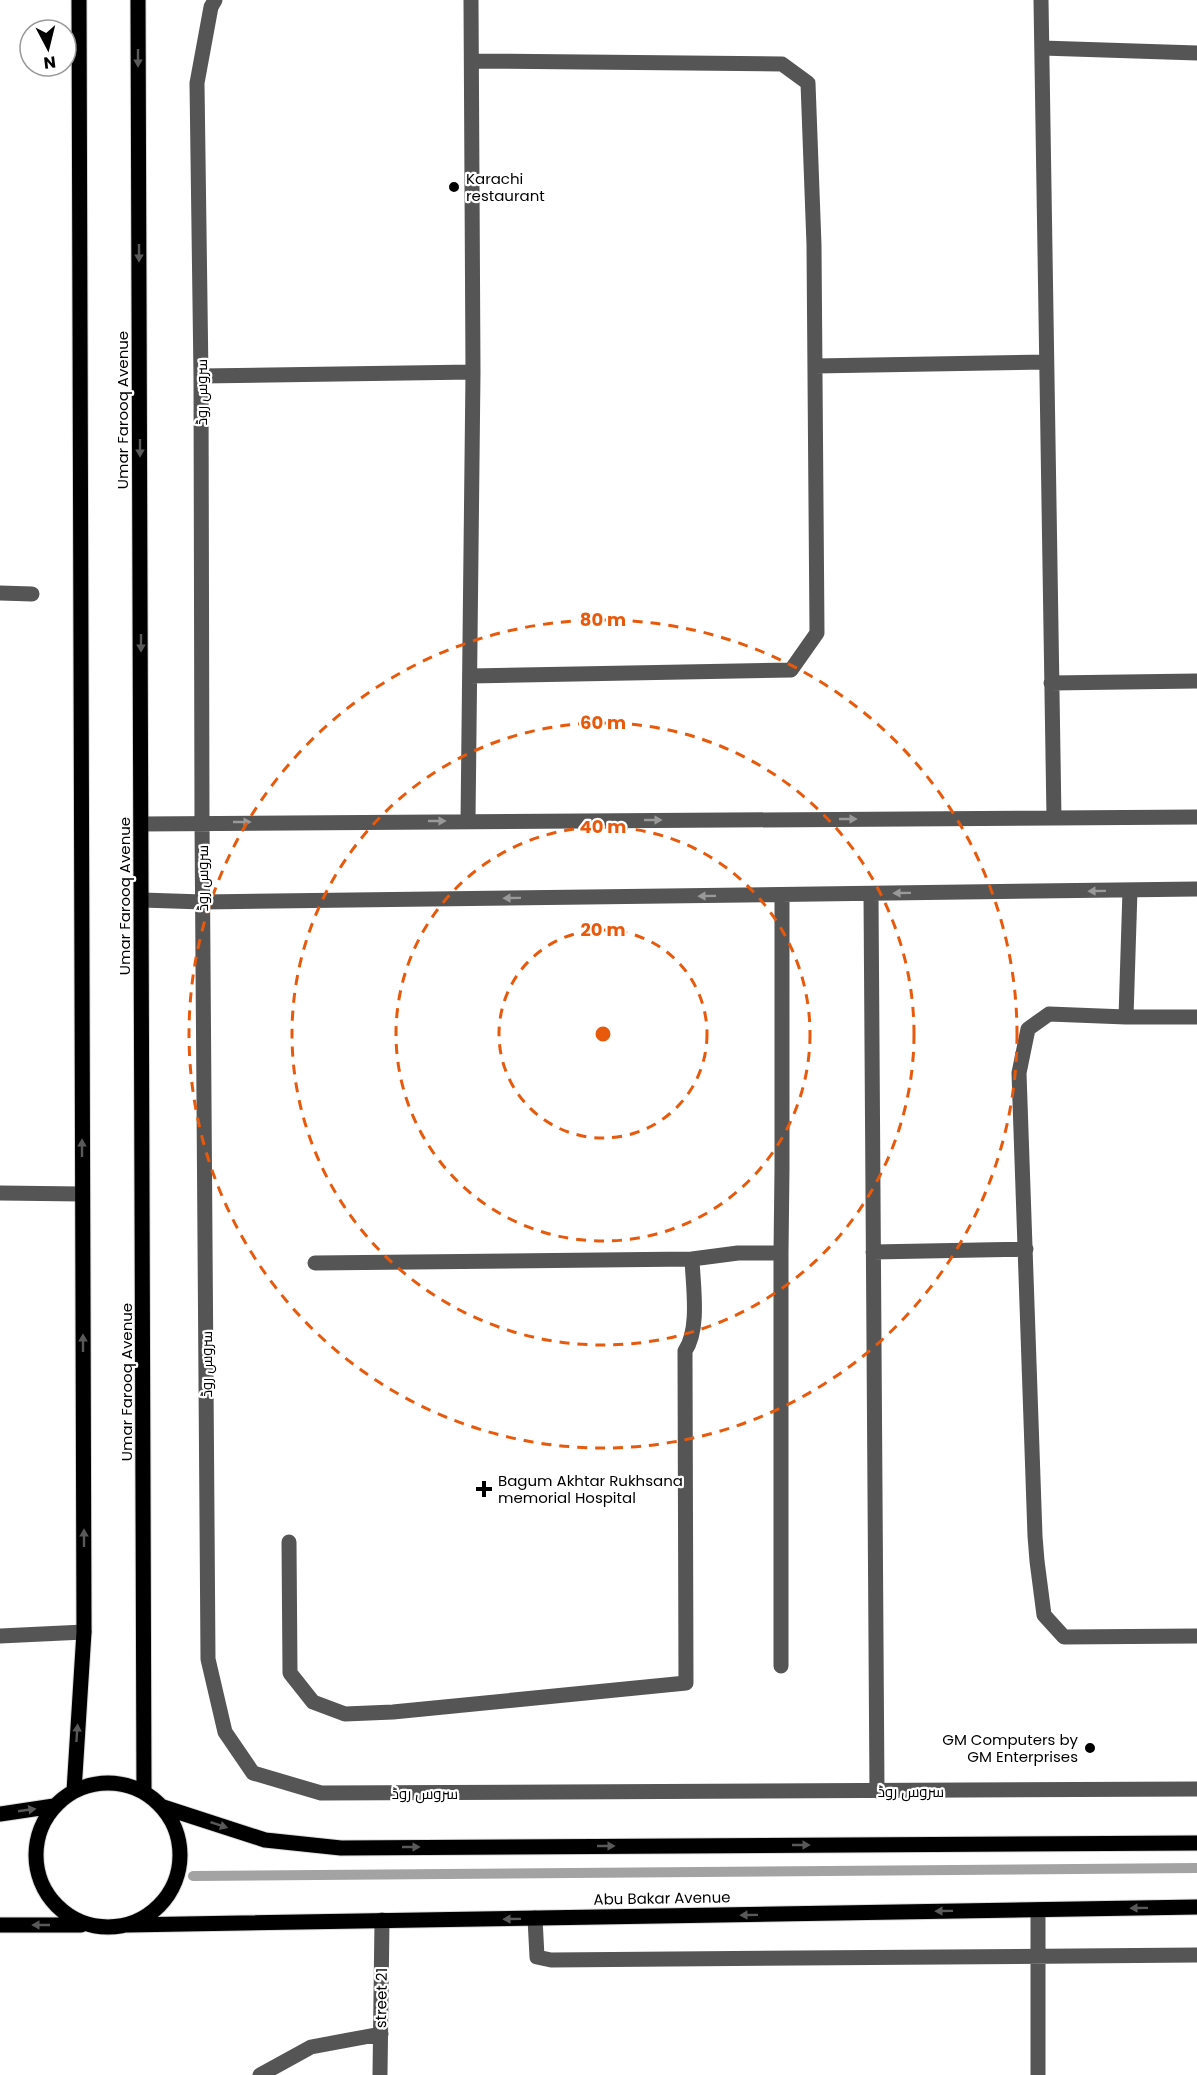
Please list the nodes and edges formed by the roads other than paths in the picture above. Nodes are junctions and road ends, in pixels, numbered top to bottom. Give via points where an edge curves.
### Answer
1 (79, 0) edge
2 (138, 0) edge
3 (215, 0) edge
4 (471, 0) edge
5 (1041, 0) edge
6 (1042, 48) junction
7 (1197, 53) edge
8 (472, 60) junction
9 (1047, 362) junction
10 (815, 366) junction
11 (473, 372) junction
12 (201, 376) junction
13 (0, 593) edge
14 (32, 594) dead end
15 (470, 676) junction
16 (1197, 681) edge
17 (1052, 683) junction
18 (1197, 817) edge
19 (1054, 818) junction
20 (468, 821) junction
21 (202, 822) junction
22 (142, 824) junction
23 (1197, 889) edge
24 (1130, 890) junction
25 (871, 894) junction
26 (782, 895) junction
27 (142, 900) junction
28 (202, 902) junction
29 (1126, 1017) junction
30 (1197, 1017) edge
31 (0, 1193) edge
32 (82, 1194) junction
33 (1026, 1248) junction
34 (873, 1252) junction
35 (780, 1253) junction
36 (692, 1259) junction
37 (315, 1263) dead end
38 (289, 1542) dead end
39 (84, 1632) junction
40 (0, 1636) edge
41 (1197, 1636) edge
42 (781, 1666) dead end
43 (1197, 1789) edge
44 (74, 1791) junction
45 (877, 1791) junction
46 (144, 1792) junction
47 (54, 1806) junction
48 (163, 1807) junction
49 (0, 1814) edge
50 (1197, 1843) edge
51 (1197, 1907) edge
52 (1038, 1910) junction
53 (535, 1918) junction
54 (382, 1920) junction
55 (0, 1925) edge
56 (81, 1925) junction
57 (127, 1925) junction
58 (1197, 1955) edge
59 (1038, 1957) junction
60 (381, 2034) junction
61 (260, 2075) edge
62 (380, 2075) edge
63 (1038, 2075) edge

32 -> 1 main road
2 -> 22 main road, Umar Farooq Avenue
3 - 12 street, سروس روڈ via 196,83
4 - 8 street
5 - 6 street
6 - 7 street
6 - 9 street
8 - 10 street via 782,64 808,83
8 - 11 street
9 - 10 street
9 - 17 street
10 - 15 street via 817,633 791,670
11 - 12 street
11 - 15 street
12 - 21 street, سروس روڈ
13 - 14 street
15 - 20 street
16 - 17 street
17 - 19 street
18 - 19 street
20 -> 19 street
21 -> 20 street
21 - 22 street
21 - 28 street, سروس روڈ
22 - 27 main road, Umar Farooq Avenue
23 - 24 street
24 -> 25 street
24 - 29 street
25 - 26 street
25 - 34 street
26 -> 28 street
26 - 35 street
27 - 28 street
27 - 46 main road, Umar Farooq Avenue
28 - 45 street, سروس روڈ via 208,1659 225,1732 253,1773 321,1793
29 - 30 street
29 - 33 street via 1049,1014 1028,1029 1019,1073
31 - 32 street
39 -> 32 main road
33 - 34 street
33 - 41 street via 1036,1553 1044,1615 1064,1637
34 - 45 street
35 - 36 street via 738,1252
35 - 42 street
36 - 37 street
36 - 38 street via 693,1328 692,1341 685,1351 686,1683 345,1714 313,1702 290,1673
39 - 40 street
44 -> 39 main road
43 - 45 street, سروس روڈ
44 - 46 main road via 97,1783 121,1783
44 - 47 main road
46 - 48 main road
49 -> 47 main road
47 - 56 main road via 41,1826 35,1848 37,1871 46,1893 61,1911
48 -> 50 main road via 265,1840 341,1848
48 - 57 main road via 178,1836 178,1876 167,1898 149,1914
51 -> 52 main road, Abu Bakar Avenue
52 -> 53 main road, Abu Bakar Avenue
52 - 59 street
53 -> 54 main road, Abu Bakar Avenue
53 - 59 street via 537,1957 551,1960
54 - 57 main road, Abu Bakar Avenue
54 - 60 street, street 21
56 -> 55 main road
56 - 57 main road
58 - 59 street
59 - 63 street
60 - 61 street via 311,2047
60 - 62 street, street 21

